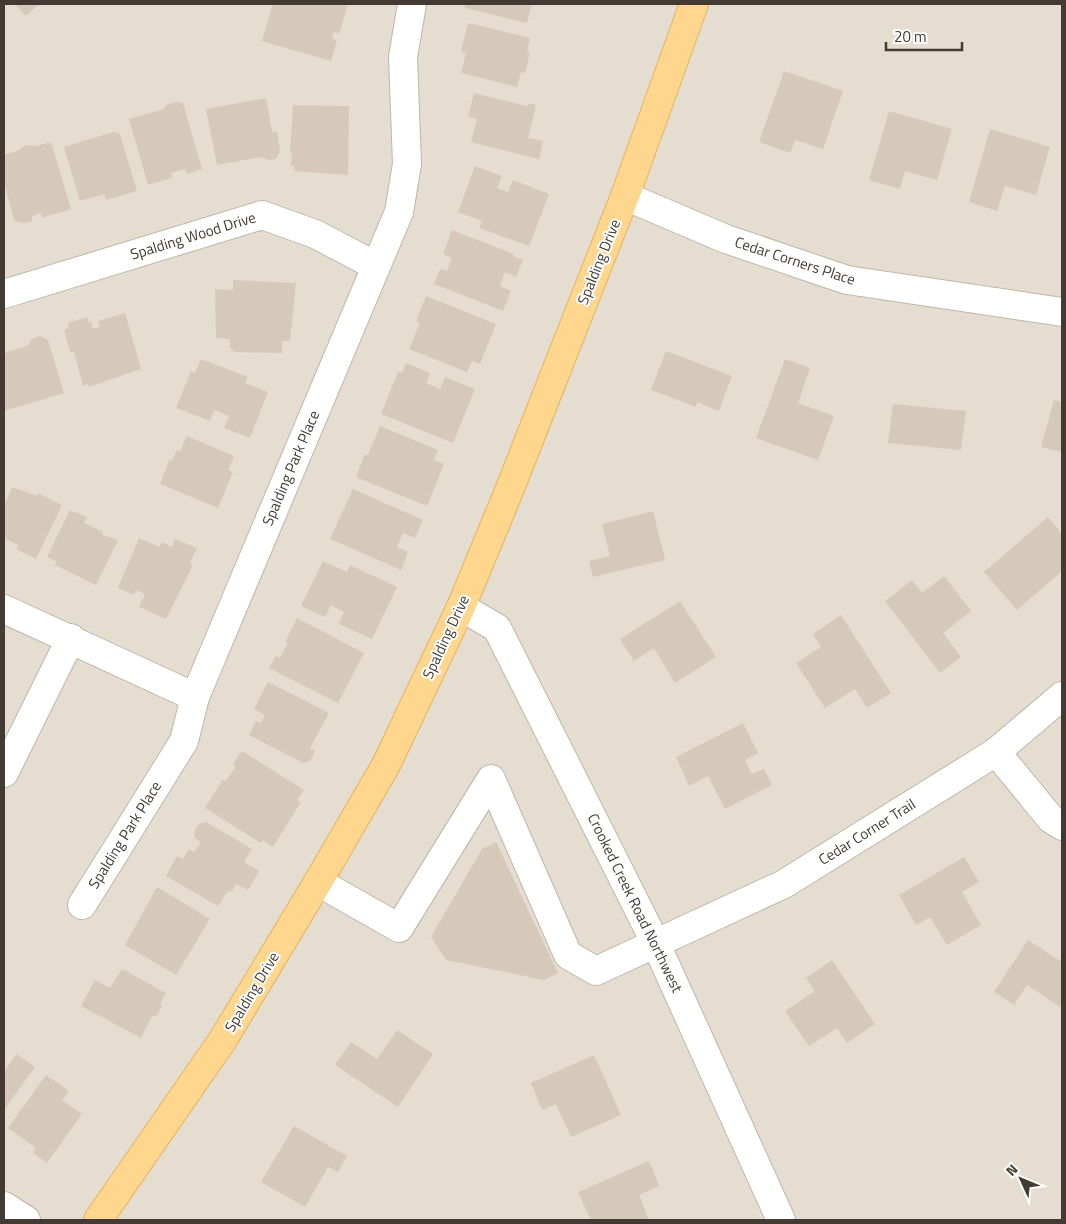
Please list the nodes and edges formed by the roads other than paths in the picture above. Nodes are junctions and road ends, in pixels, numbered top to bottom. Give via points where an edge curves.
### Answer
1 (412, 4) edge
2 (694, 4) edge
3 (625, 196) junction
4 (376, 266) junction
5 (4, 294) edge
6 (1062, 312) edge
7 (461, 607) junction
8 (4, 609) edge
9 (71, 638) junction
10 (1062, 696) edge
11 (195, 697) junction
12 (996, 752) junction
13 (4, 772) edge
14 (1062, 826) edge
15 (318, 882) junction
16 (82, 905) dead end
17 (656, 944) junction
18 (4, 1206) edge
19 (26, 1220) edge
20 (98, 1220) edge
21 (781, 1220) edge

1 - 4 street, Spalding Park Place via 403,57 407,164 399,212
2 - 3 main road, Spalding Drive
3 - 6 street, Cedar Corners Place via 726,239 847,280
3 - 7 main road, Spalding Drive
4 - 5 street, Spalding Wood Drive via 315,234 262,214
4 - 11 street, Spalding Park Place
7 - 15 main road, Spalding Drive via 386,765
7 - 17 street, Crooked Creek Road Northwest via 497,628
8 - 9 street
9 - 11 street
9 - 13 street
10 - 12 street, Cedar Corner Trail
11 - 16 street, Spalding Park Place via 184,741
12 - 14 street via 1051,819
12 - 17 street, Cedar Corner Trail via 784,884
15 - 17 street, Cedar Corner Trail via 399,928 491,779 568,955 596,971
15 - 20 main road, Spalding Drive via 222,1041
17 - 21 street, Crooked Creek Road Northwest
18 - 19 street

